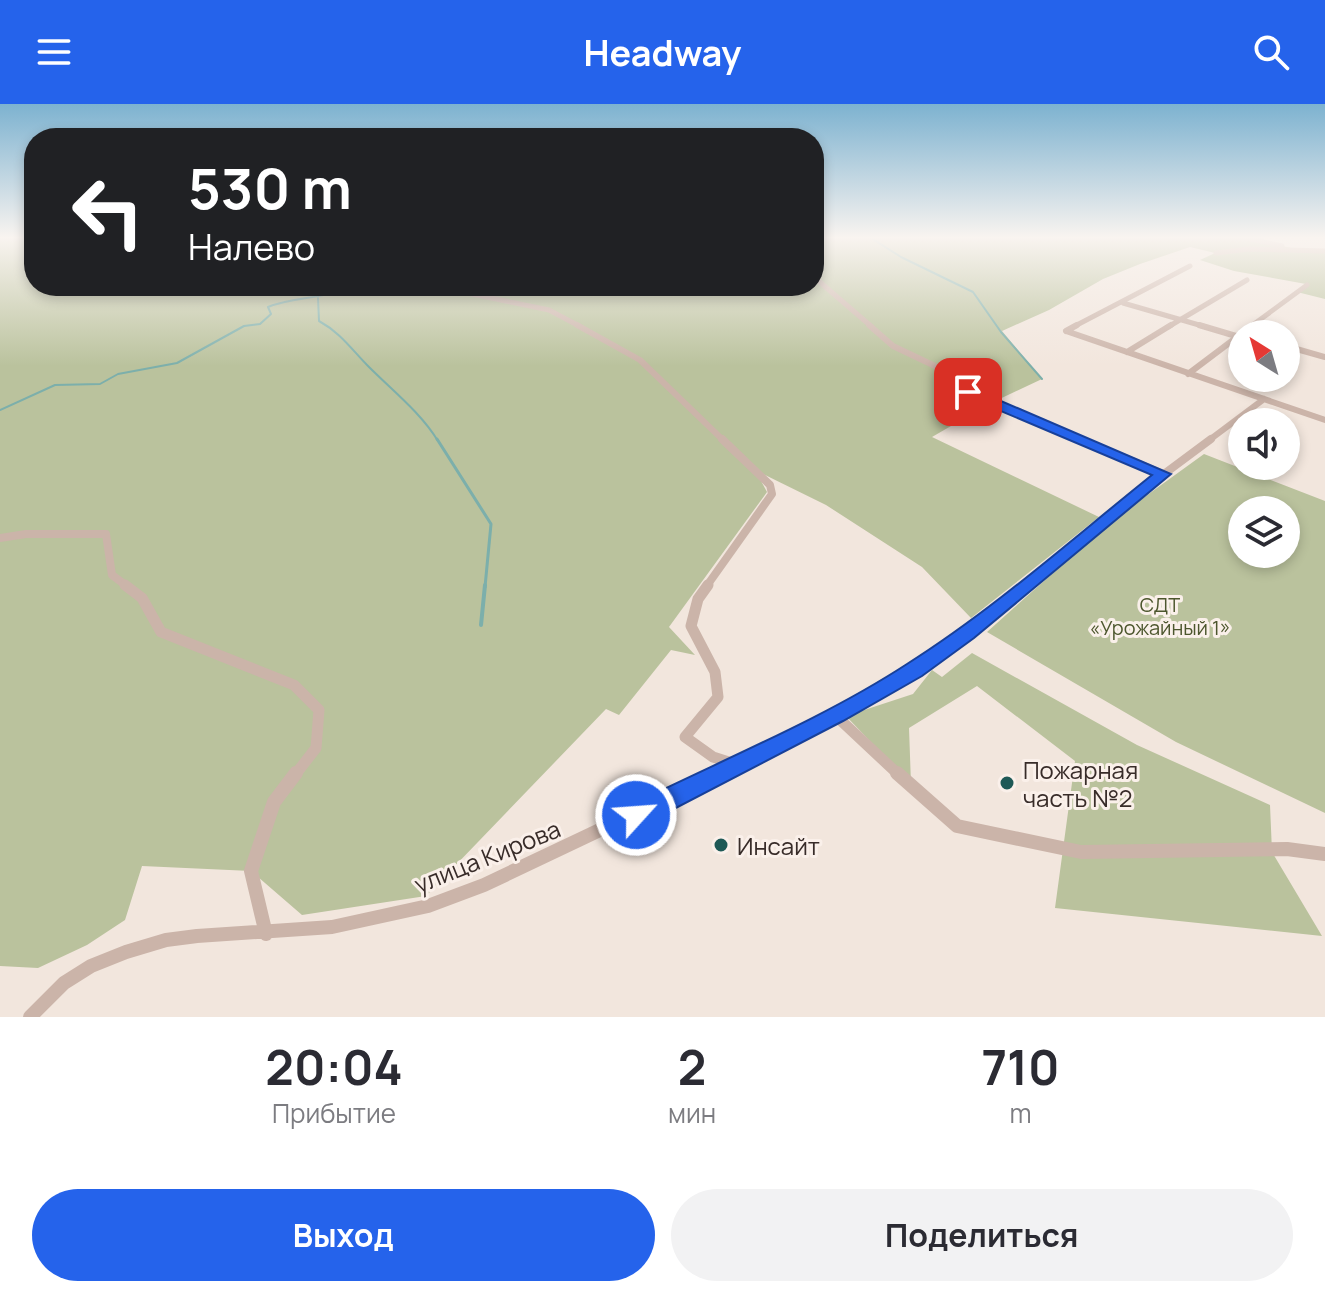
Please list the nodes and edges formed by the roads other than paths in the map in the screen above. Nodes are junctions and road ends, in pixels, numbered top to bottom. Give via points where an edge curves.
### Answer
1 (1164, 281) edge
2 (1246, 281) edge
3 (1307, 285) dead end
4 (824, 286) edge
5 (482, 296) edge
6 (1123, 303) junction
7 (1180, 320) junction
8 (1259, 320) edge
9 (1228, 331) edge
10 (1228, 343) edge
11 (1300, 350) edge
12 (1127, 352) junction
13 (1325, 357) edge
14 (1188, 374) junction
15 (1264, 399) junction
16 (1325, 420) edge
17 (1163, 474) junction
18 (0, 538) edge
19 (835, 715) junction
20 (735, 764) junction
21 (1325, 854) edge
22 (266, 934) junction
23 (30, 1017) edge

1 - 6 street
2 - 7 street
3 - 8 street
4 - 17 street via 893,346 979,387 968,392
5 - 20 street via 549,310 640,360 770,485 772,494 698,599 691,626 715,672 718,697 685,737 713,757
6 - 7 street
6 - 12 street via 1066,331
7 - 9 street
7 - 12 street
10 - 14 street
11 - 13 street
12 - 14 street
14 - 15 street
15 - 16 street
15 - 17 street, улица Кирова
17 - 19 street, улица Кирова via 959,639
18 - 22 street via 106,534 112,575 142,598 161,632 294,685 319,710 316,748 274,802 251,871
19 - 20 street, улица Кирова
19 - 21 street via 957,826 1081,852 1287,849
20 - 22 street, улица Кирова via 570,847 428,906 332,927
22 - 23 street, улица Кирова via 197,936 126,952 64,983

